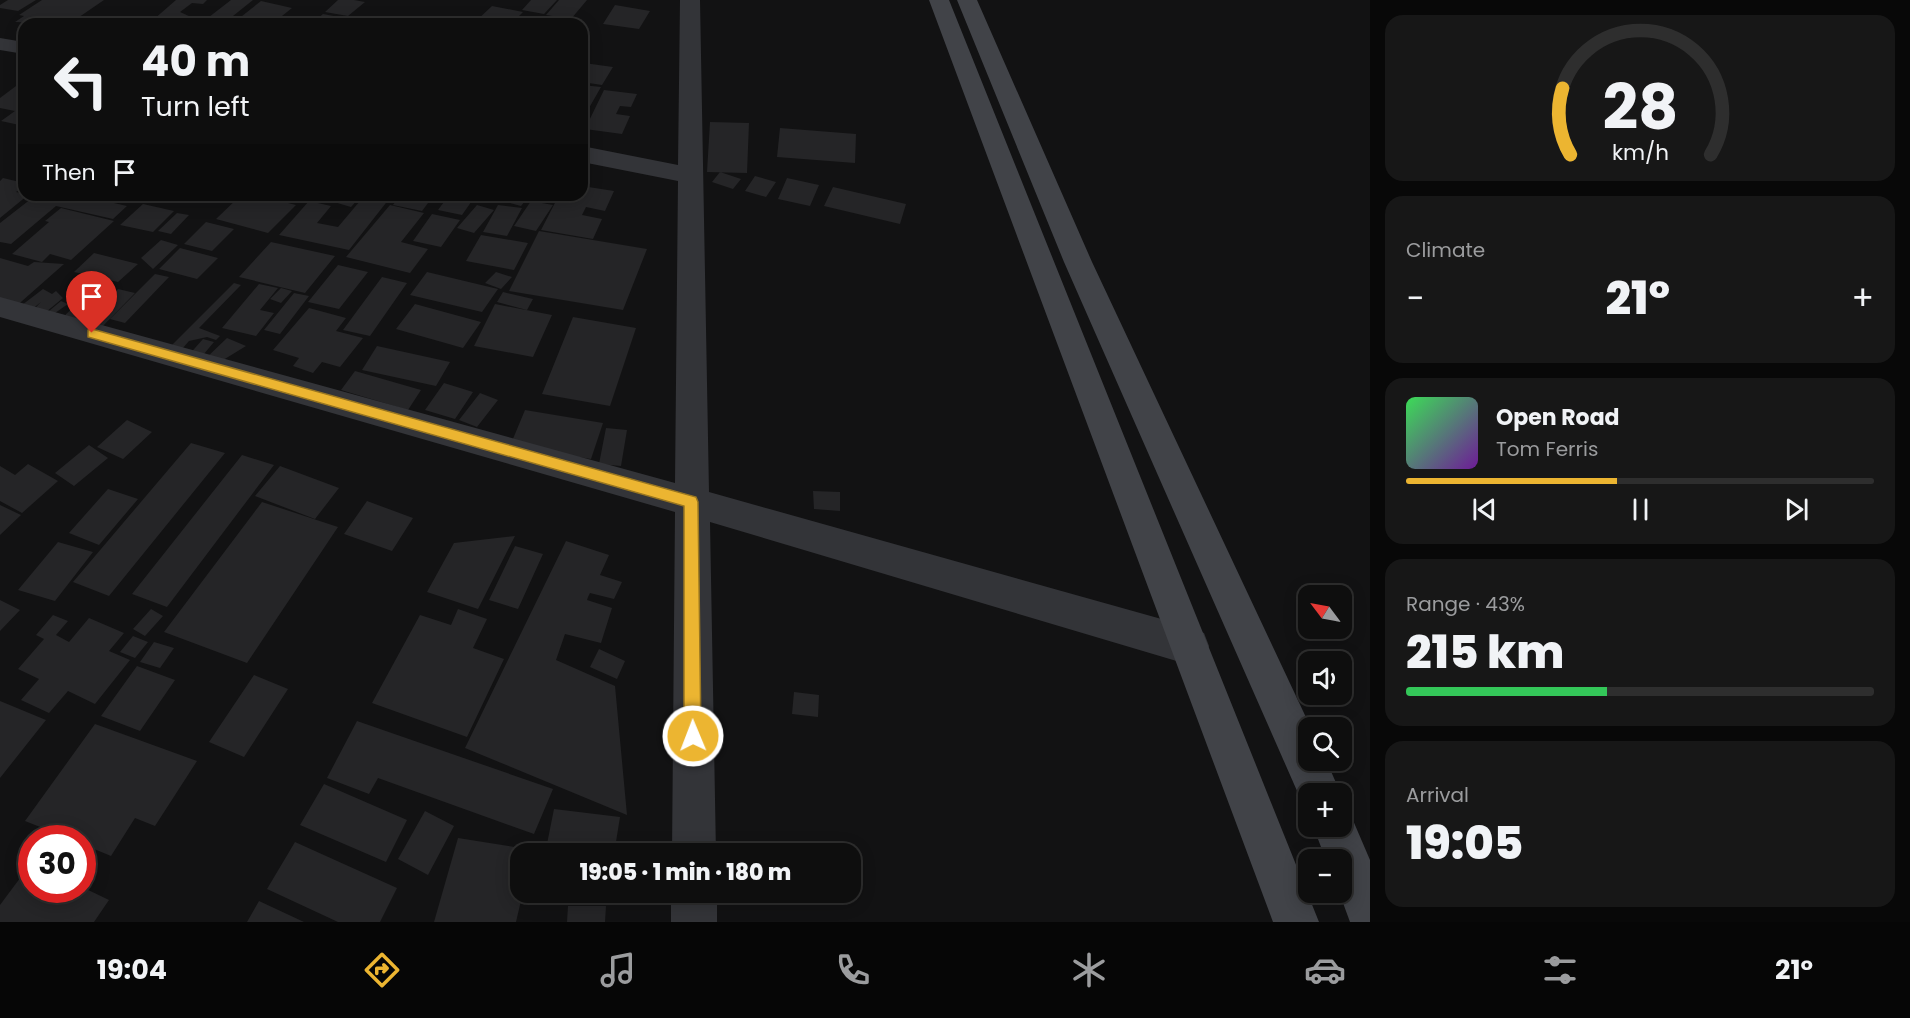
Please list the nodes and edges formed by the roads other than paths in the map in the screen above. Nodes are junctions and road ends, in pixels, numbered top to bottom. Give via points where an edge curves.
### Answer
1 (690, 0) edge
2 (939, 0) edge
3 (967, 0) edge
4 (0, 44) edge
5 (18, 47) edge
6 (588, 155) edge
7 (690, 175) junction
8 (1078, 262) junction
9 (1043, 264) junction
10 (0, 307) edge
11 (691, 502) junction
12 (1190, 646) junction
13 (1315, 783) edge
14 (1338, 837) edge
15 (694, 843) edge
16 (694, 903) edge
17 (1370, 914) edge
18 (694, 922) edge
19 (1296, 922) edge

1 - 7 street
2 - 9 main road
3 - 8 main road
4 - 5 street
6 - 7 street
7 - 11 street
8 - 9 main road
8 - 13 main road
9 - 12 main road
10 - 11 street
11 - 12 street
11 - 15 street
12 - 19 main road
14 - 17 main road
16 - 18 street

